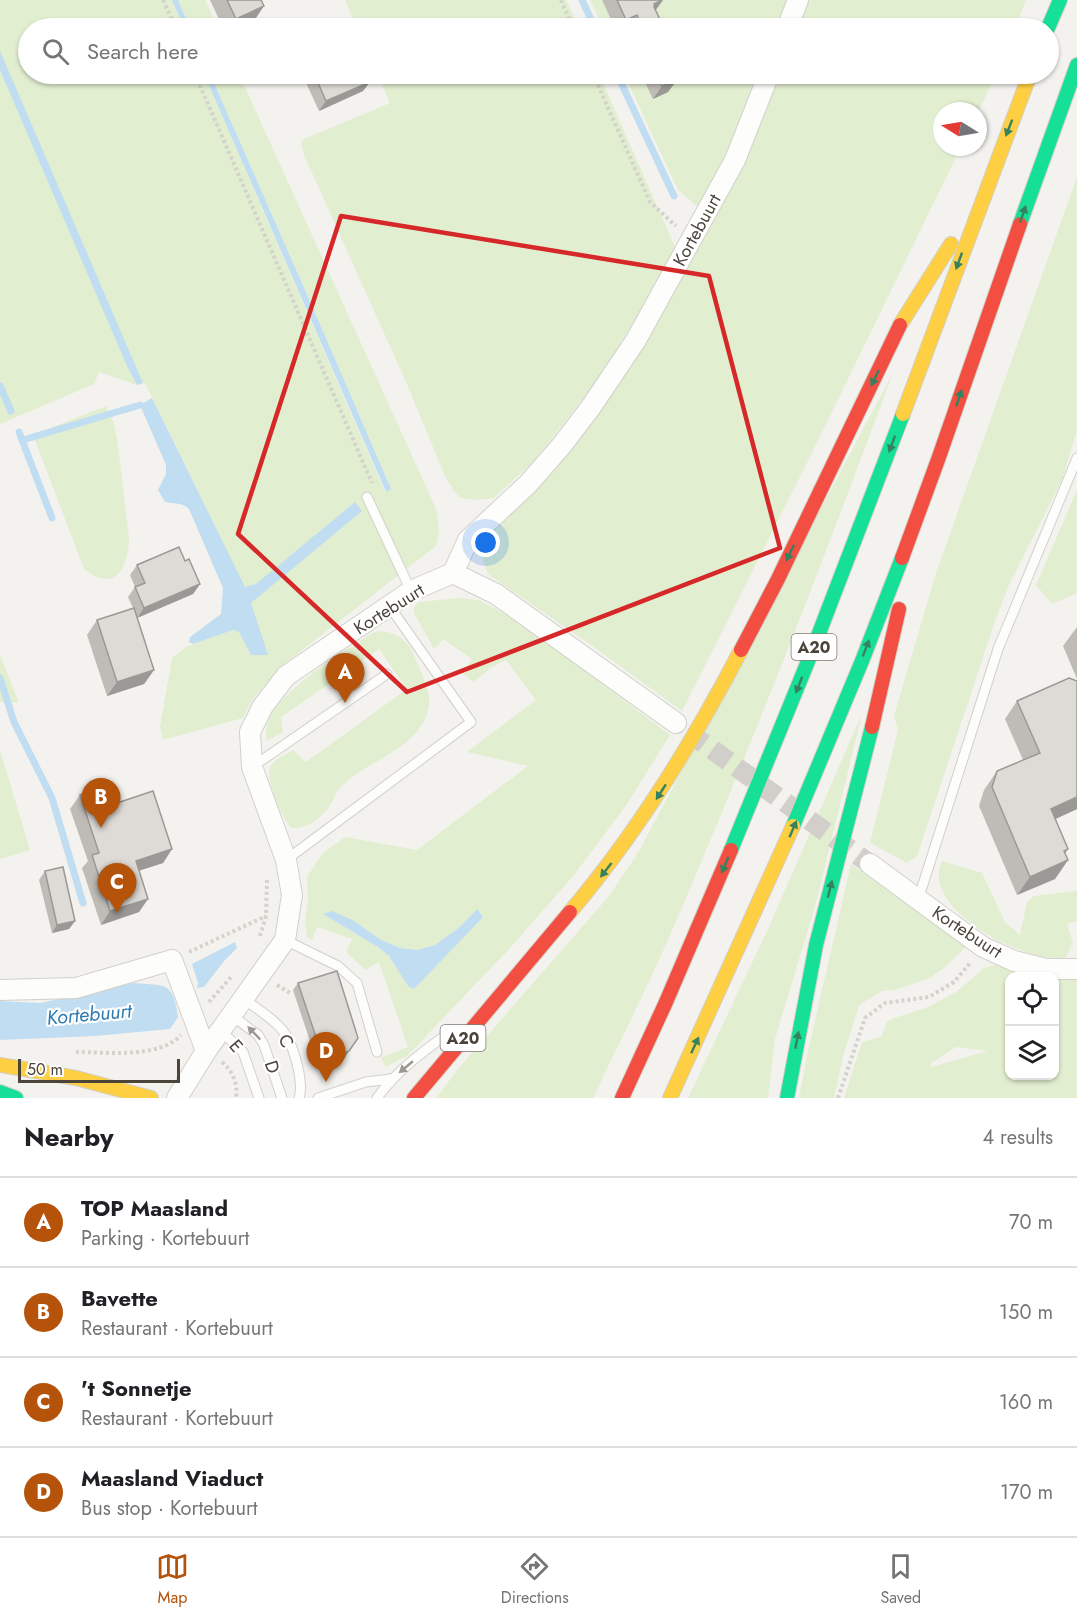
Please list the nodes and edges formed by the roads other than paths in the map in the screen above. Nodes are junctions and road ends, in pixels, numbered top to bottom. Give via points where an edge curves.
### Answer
1 (798, 0) edge
2 (1060, 0) edge
3 (791, 18) edge
4 (1052, 18) edge
5 (1077, 65) edge
6 (765, 84) edge
7 (1026, 84) edge
8 (987, 187) junction
9 (1077, 458) edge
10 (367, 497) dead end
11 (919, 513) junction
12 (453, 573) junction
13 (411, 591) junction
14 (390, 607) junction
15 (387, 674) dead end
16 (676, 723) tunnel mouth
17 (252, 767) junction
18 (286, 860) junction
19 (870, 864) tunnel mouth
20 (918, 900) junction
21 (285, 940) junction
22 (1077, 969) edge
23 (0, 990) edge
24 (496, 999) junction
25 (232, 1015) junction
26 (468, 1020) dead end
27 (458, 1026) dead end
28 (206, 1051) junction
29 (377, 1052) dead end
30 (0, 1065) edge
31 (390, 1079) junction
32 (0, 1092) edge
33 (416, 1096) edge
34 (16, 1098) edge
35 (151, 1098) edge
36 (177, 1098) edge
37 (259, 1098) edge
38 (282, 1098) edge
39 (299, 1098) edge
40 (318, 1098) edge
41 (376, 1098) edge
42 (622, 1098) edge
43 (670, 1098) edge
44 (787, 1098) edge

1 - 3 street
2 - 4 main road
11 -> 5 main road, A20
6 - 12 street, Kortebuurt via 735,160 636,340 591,407 528,484 468,540
7 -> 8 main road, A20
8 -> 24 main road, A20 via 900,325 778,579 680,761 607,869
8 -> 42 main road, A20 via 786,719
9 - 20 lane via 998,649
10 - 13 lane
43 -> 11 main road, A20 via 752,923 831,740
44 -> 11 main road, A20 via 816,945 880,696
12 - 13 street, Kortebuurt
12 - 16 street via 496,594
13 - 14 street, Kortebuurt
14 - 17 street, Kortebuurt via 286,676 263,706 250,732
14 - 18 lane via 471,722
15 - 17 lane
17 - 18 street, Kortebuurt
18 - 21 street, Kortebuurt via 292,895
19 - 20 street, Kortebuurt
20 - 22 street, Kortebuurt via 983,947 1014,961 1046,969
21 - 25 street, Kortebuurt
21 - 29 lane via 338,966 357,983
23 - 28 street via 76,988 172,960 188,1027
24 - 26 lane
24 - 33 main road, A20
25 - 28 street, Kortebuurt
25 - 37 lane, E
38 -> 25 lane, D via 258,1035
25 - 39 lane, C via 264,1014 287,1037 301,1077
27 -> 31 lane
28 - 36 street, Kortebuurt
30 - 35 main road via 104,1084
31 - 40 lane via 366,1082
31 - 41 lane
32 - 34 main road

